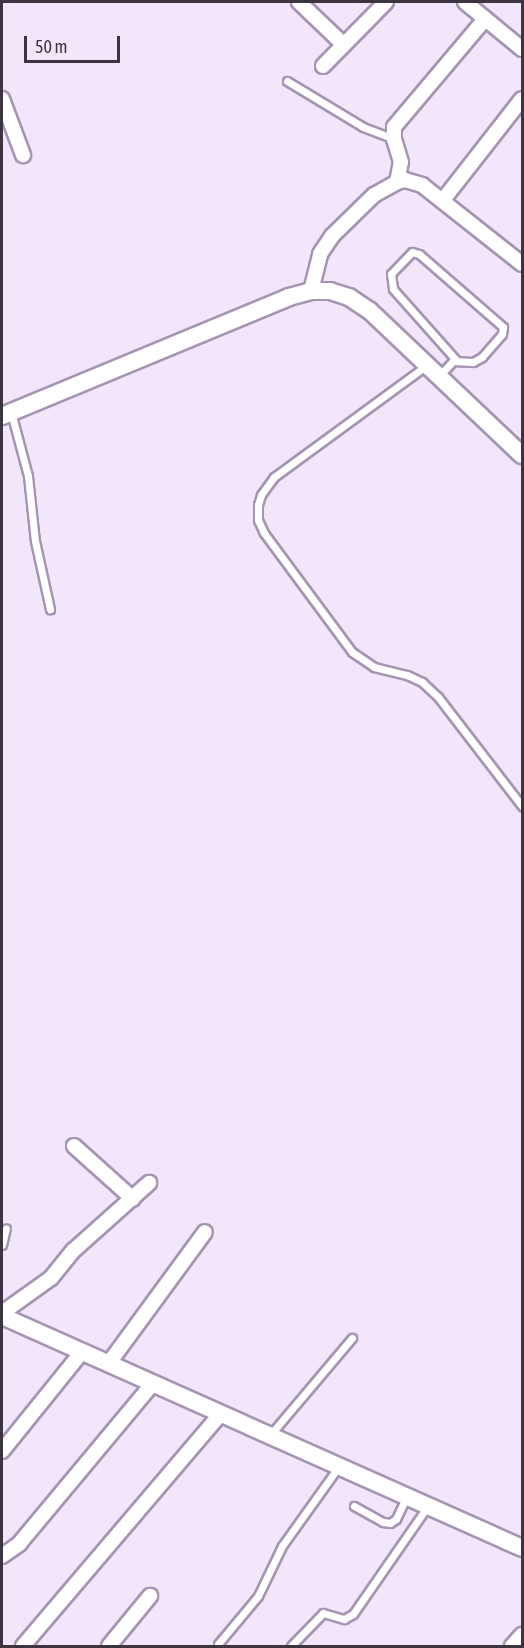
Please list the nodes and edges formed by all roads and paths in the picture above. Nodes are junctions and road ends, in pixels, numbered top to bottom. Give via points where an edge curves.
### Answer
1 (299, 2) edge
2 (386, 2) edge
3 (465, 2) edge
4 (485, 19) junction
5 (344, 45) junction
6 (522, 49) edge
7 (323, 66) dead end
8 (287, 81) dead end
9 (2, 99) edge
10 (522, 99) edge
11 (394, 139) junction
12 (23, 155) dead end
13 (397, 182) junction
14 (443, 200) junction
15 (521, 259) edge
16 (311, 291) junction
17 (456, 360) junction
18 (433, 371) junction
19 (6, 414) edge
20 (522, 455) edge
21 (50, 609) dead end
22 (522, 806) edge
23 (74, 1146) dead end
24 (150, 1183) dead end
25 (133, 1199) junction
26 (6, 1228) dead end
27 (205, 1232) dead end
28 (2, 1245) edge
29 (2, 1314) edge
30 (352, 1338) dead end
31 (76, 1360) junction
32 (109, 1363) junction
33 (145, 1392) junction
34 (221, 1413) junction
35 (270, 1435) junction
36 (2, 1450) edge
37 (332, 1474) junction
38 (402, 1505) junction
39 (354, 1506) dead end
40 (425, 1511) junction
41 (522, 1548) edge
42 (2, 1556) edge
43 (150, 1596) dead end
44 (522, 1635) edge
45 (218, 1644) dead end
46 (23, 1647) edge
47 (109, 1647) edge
48 (291, 1647) edge
49 (512, 1647) edge

1 - 5 street
2 - 5 street
3 - 4 street
4 - 6 street
4 - 11 street via 394,127
5 - 7 street
8 - 11 lane via 363,127
9 - 12 street
10 - 14 street
11 - 13 street via 401,162
13 - 14 street via 422,185
13 - 16 street via 374,195 332,236 320,254
14 - 15 street
16 - 18 street via 349,297 370,311
16 - 19 street
17 - 17 lane via 478,361 502,334 503,327 412,252 392,274 393,289
17 - 18 lane
18 - 20 street
18 - 22 lane via 274,477 261,495 258,520 352,652 374,667 422,682 446,706
19 - 21 lane via 28,476 35,541
23 - 25 street
24 - 25 street
25 - 29 street via 74,1250 44,1284
26 - 28 lane
27 - 32 street
29 - 31 street
30 - 35 lane
31 - 32 street
31 - 36 street
32 - 33 street
33 - 34 street
33 - 42 street via 18,1544
34 - 35 street
34 - 46 street
35 - 37 street
37 - 38 street
37 - 45 lane via 282,1546 258,1596
38 - 39 lane via 393,1521 386,1523
38 - 40 street
40 - 41 street
40 - 48 lane via 353,1614 344,1619 323,1613
43 - 47 street
44 - 49 street

